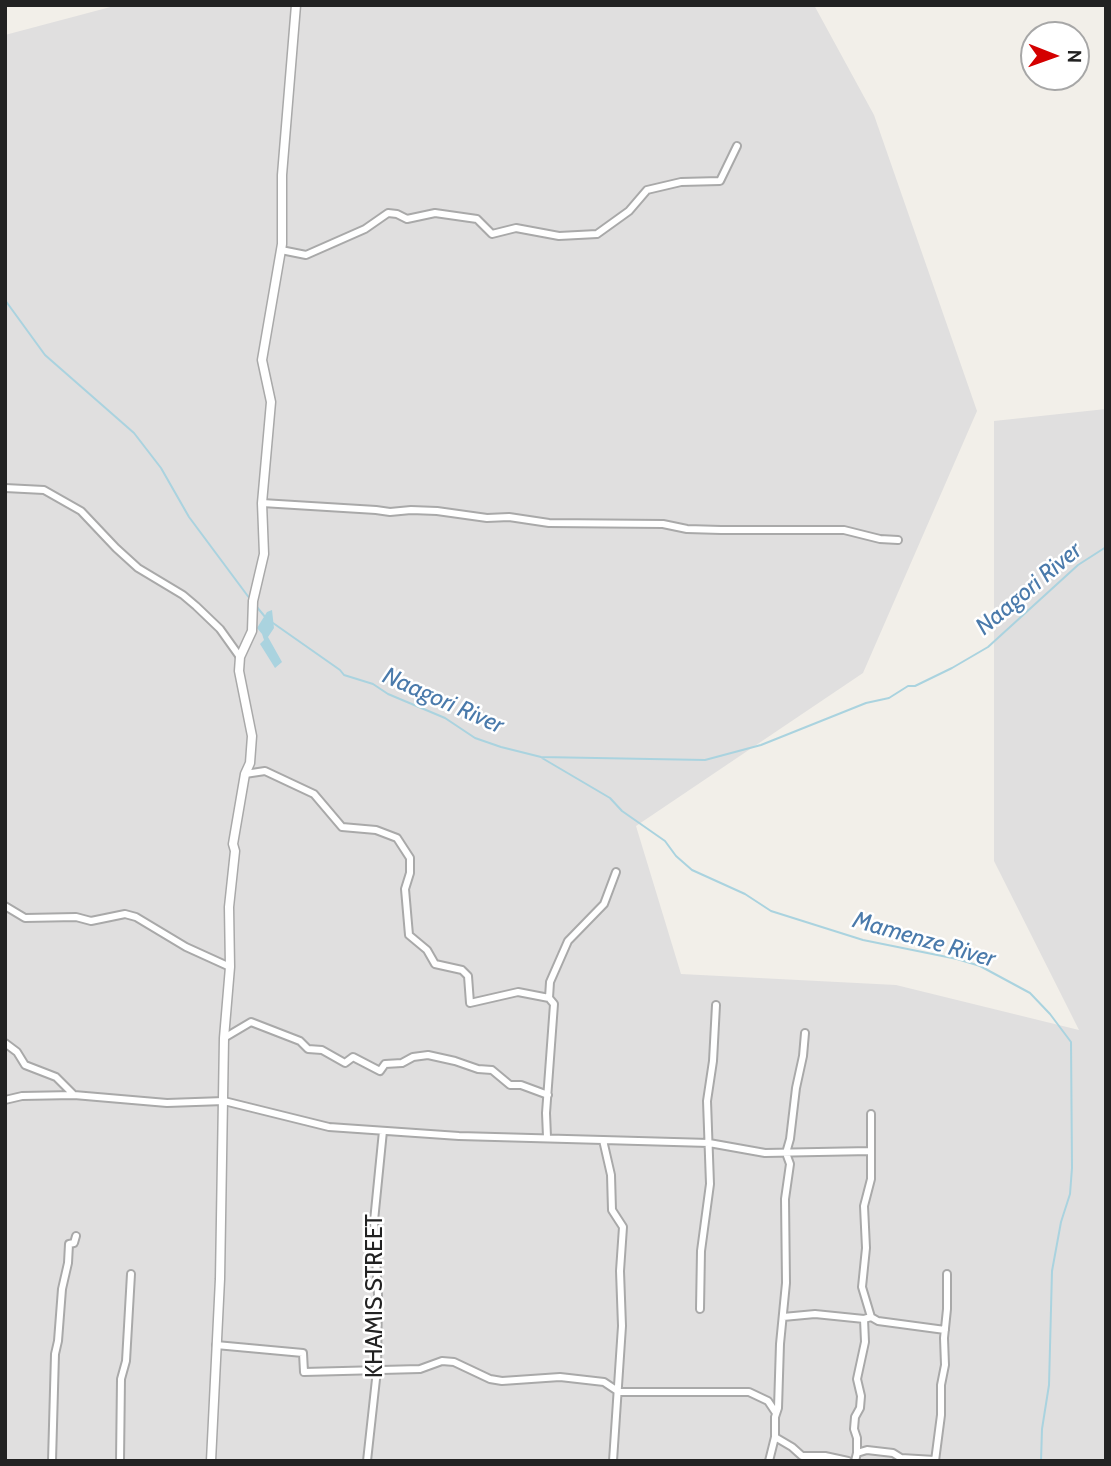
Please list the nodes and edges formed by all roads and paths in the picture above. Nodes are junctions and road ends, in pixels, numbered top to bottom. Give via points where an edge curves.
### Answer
1 (296, 5) edge
2 (737, 146) dead end
3 (281, 250) junction
4 (5, 488) edge
5 (262, 503) junction
6 (898, 540) dead end
7 (240, 657) junction
8 (245, 774) junction
9 (616, 872) dead end
10 (5, 906) edge
11 (230, 967) junction
12 (550, 999) junction
13 (716, 1005) dead end
14 (805, 1032) dead end
15 (224, 1038) junction
16 (5, 1043) edge
17 (74, 1095) junction
18 (548, 1095) junction
19 (5, 1100) edge
20 (224, 1101) junction
21 (871, 1114) dead end
22 (383, 1131) junction
23 (547, 1137) junction
24 (603, 1140) junction
25 (709, 1143) junction
26 (871, 1151) junction
27 (786, 1153) junction
28 (76, 1236) dead end
29 (947, 1274) dead end
30 (131, 1275) dead end
31 (700, 1308) dead end
32 (783, 1317) junction
33 (867, 1318) junction
34 (944, 1330) junction
35 (216, 1345) junction
36 (377, 1370) junction
37 (619, 1392) junction
38 (776, 1413) junction
39 (775, 1437) junction
40 (857, 1453) junction
41 (935, 1460) edge
42 (52, 1461) edge
43 (120, 1461) edge
44 (211, 1461) edge
45 (367, 1461) edge
46 (613, 1461) edge
47 (769, 1461) edge
48 (848, 1461) edge
49 (855, 1461) edge

1 - 3 street via 282,175
2 - 3 street via 720,181 681,182 647,190 629,211 597,234 559,236 516,228 492,234 477,219 435,213 407,219 388,213 365,229 306,255
3 - 5 street via 262,360 271,402
4 - 7 street via 44,490 81,511 138,568 196,606
5 - 6 street via 437,511 549,523 844,530
5 - 7 street via 264,554 253,601 252,631
7 - 8 street via 252,736
8 - 11 street via 233,844
8 - 12 street via 265,771 314,794 342,827 376,830 397,838 410,858 405,889 409,935 435,964 462,970 468,976 470,1003 518,992
9 - 12 street via 604,904 568,941 550,982
10 - 11 street via 25,918 91,921 125,914
11 - 15 street
12 - 18 street via 554,1004
13 - 25 street via 707,1101
14 - 27 street
15 - 18 street via 251,1022 345,1063 353,1057 380,1071 385,1064 428,1055 492,1070 510,1085
15 - 20 street
16 - 17 street via 25,1065 56,1077
17 - 19 street
17 - 20 street via 167,1103
18 - 23 street
20 - 22 street via 329,1127
20 - 35 street
21 - 26 street
22 - 23 street
22 - 36 street, KHAMIS STREET via 374,1221
23 - 24 street
24 - 25 street
24 - 37 street via 612,1210 623,1227
25 - 27 street
25 - 31 street
26 - 27 street
26 - 33 street via 862,1287
27 - 32 street via 790,1164
28 - 42 street via 69,1244 55,1354
29 - 34 street
30 - 43 street via 121,1379
32 - 33 street
32 - 38 street
33 - 34 street
33 - 40 street via 857,1379 861,1396 854,1429
34 - 41 street
35 - 36 street via 303,1353 303,1373
35 - 44 street
36 - 37 street via 420,1369 442,1361 490,1379 560,1377 604,1382
36 - 45 street, KHAMIS STREET
37 - 38 street via 749,1392 768,1401
37 - 46 street
38 - 39 street
39 - 47 street
39 - 48 street via 802,1457
40 - 41 street via 867,1450
40 - 49 street

